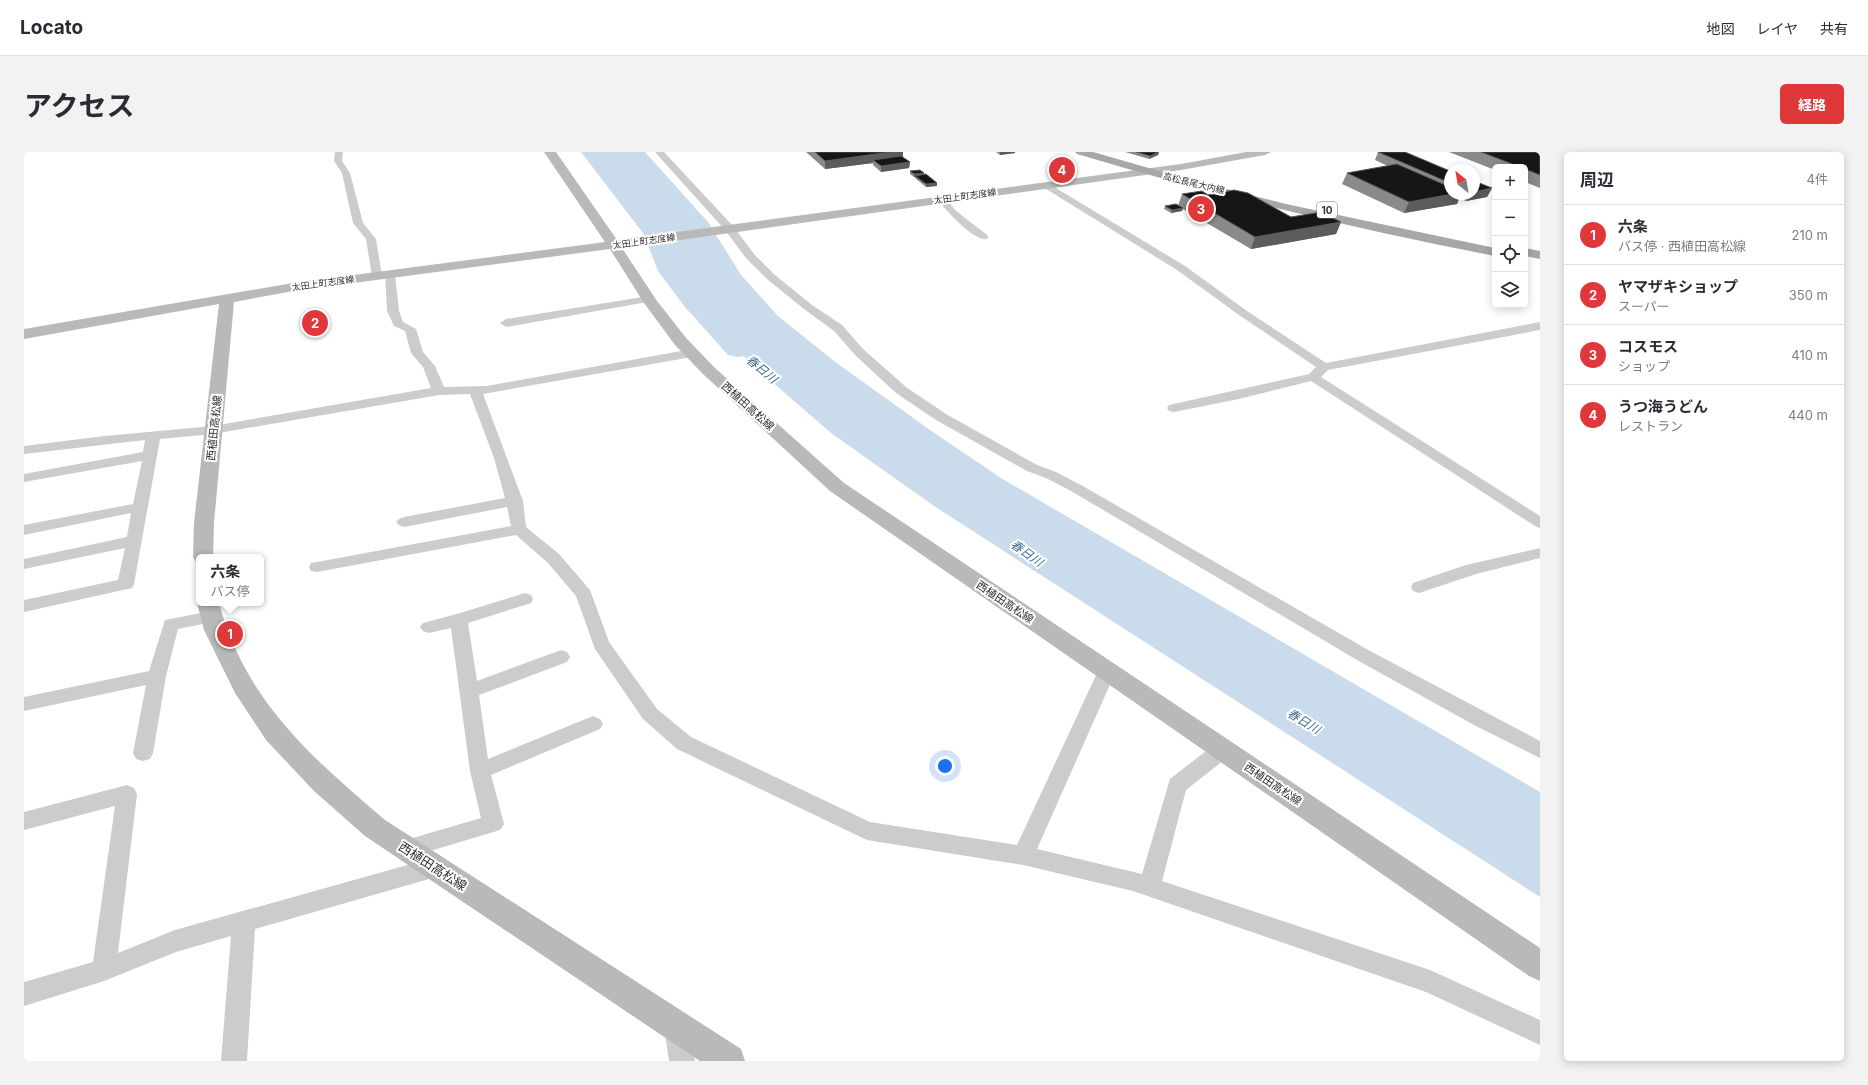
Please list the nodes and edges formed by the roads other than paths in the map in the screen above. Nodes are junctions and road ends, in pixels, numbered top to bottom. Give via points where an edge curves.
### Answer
1 (339, 152) edge
2 (550, 152) edge
3 (659, 152) edge
4 (1081, 152) edge
5 (1102, 152) edge
6 (1265, 152) edge
7 (1160, 169) junction
8 (1145, 171) junction
9 (1046, 185) junction
10 (942, 198) junction
11 (726, 229) junction
12 (983, 237) dead end
13 (621, 244) junction
14 (1492, 245) edge
15 (1492, 251) edge
16 (1528, 253) edge
17 (1540, 255) edge
18 (1528, 259) edge
19 (1540, 261) edge
20 (383, 275) junction
21 (227, 298) junction
22 (649, 299) junction
23 (506, 323) dead end
24 (1534, 327) edge
25 (24, 334) edge
26 (1540, 334) edge
27 (692, 353) junction
28 (1324, 367) junction
29 (1313, 377) junction
30 (475, 390) junction
31 (439, 391) junction
32 (1174, 408) dead end
33 (214, 430) junction
34 (153, 437) junction
35 (24, 450) edge
36 (149, 454) junction
37 (24, 478) edge
38 (515, 501) junction
39 (140, 507) junction
40 (404, 522) dead end
41 (1540, 523) edge
42 (519, 529) junction
43 (24, 530) edge
44 (134, 541) junction
45 (1540, 553) edge
46 (203, 554) edge
47 (24, 564) edge
48 (317, 567) dead end
49 (1419, 587) dead end
50 (525, 599) dead end
51 (24, 606) edge
52 (210, 610) edge
53 (459, 620) junction
54 (429, 627) dead end
55 (561, 657) dead end
56 (1107, 671) junction
57 (157, 676) junction
58 (468, 692) junction
59 (24, 704) edge
60 (593, 724) dead end
61 (1222, 750) junction
62 (1540, 750) edge
63 (143, 753) dead end
64 (480, 771) junction
65 (24, 821) edge
66 (408, 849) junction
67 (1023, 855) junction
68 (436, 867) junction
69 (1149, 887) junction
70 (244, 922) junction
71 (1540, 966) edge
72 (104, 970) junction
73 (24, 994) edge
74 (676, 1025) junction
75 (1540, 1033) edge
76 (234, 1061) edge
77 (682, 1061) edge
78 (729, 1061) edge

1 - 20 street via 338,161 346,173 358,224 371,239
2 - 13 main road, 西植田高松線
3 - 11 street
4 - 8 main road, 高松長尾大内線 / 10
5 - 7 main road, 高松長尾大内線 / 10
6 - 7 main road, 太田上町志度線
7 - 8 main road, 太田上町志度線
7 - 14 main road, 高松長尾大内線 / 10 via 1303,205
8 - 9 main road, 太田上町志度線
8 - 15 main road, 高松長尾大内線 / 10 via 1304,211
9 - 10 main road, 太田上町志度線
9 - 28 street via 1181,268 1243,314
10 - 11 main road, 太田上町志度線
10 - 12 street via 952,212
11 - 13 main road, 太田上町志度線
11 - 62 street via 772,277 838,328 859,352 901,390 941,417 1032,468 1076,488 1282,610 1452,706
13 - 20 main road, 太田上町志度線
13 - 22 main road, 西植田高松線
16 - 17 main road
18 - 19 main road
20 - 21 main road, 太田上町志度線 via 293,286
20 - 31 street via 398,324 410,329 417,353 429,366
21 - 25 main road, 太田上町志度線
21 - 33 main road, 西植田高松線
22 - 23 street
22 - 27 main road, 西植田高松線
24 - 26 street
24 - 28 street
27 - 30 street via 495,389
27 - 56 main road, 西植田高松線 via 837,487
28 - 29 street
29 - 32 street
29 - 41 street
30 - 31 street
30 - 38 street via 504,462
31 - 33 street
33 - 34 street
33 - 46 main road, 西植田高松線
34 - 35 street
34 - 36 street
36 - 37 street
36 - 39 street
38 - 40 street
38 - 42 street
39 - 43 street
39 - 44 street
42 - 48 street
42 - 67 street via 553,558 584,594 601,644 650,714 684,743 867,831
44 - 47 street
44 - 51 street via 126,584
45 - 49 street via 1472,569
50 - 53 street
52 - 57 street via 171,624
52 - 66 main road, 西植田高松線 via 215,630 243,687 275,733 323,783 375,828
53 - 54 street
53 - 58 street
55 - 58 street
56 - 61 main road, 西植田高松線
56 - 67 street
57 - 59 street
57 - 63 street
58 - 64 street
60 - 64 street
61 - 69 street via 1177,785
61 - 71 main road, 西植田高松線
64 - 66 street via 493,824
65 - 72 street via 128,794
66 - 68 main road, 西植田高松線
67 - 69 street
68 - 70 street
68 - 74 main road, 西植田高松線
69 - 75 street via 1430,982
70 - 72 street via 175,941
70 - 76 street
72 - 73 street
74 - 77 street
74 - 78 main road, 西植田高松線

